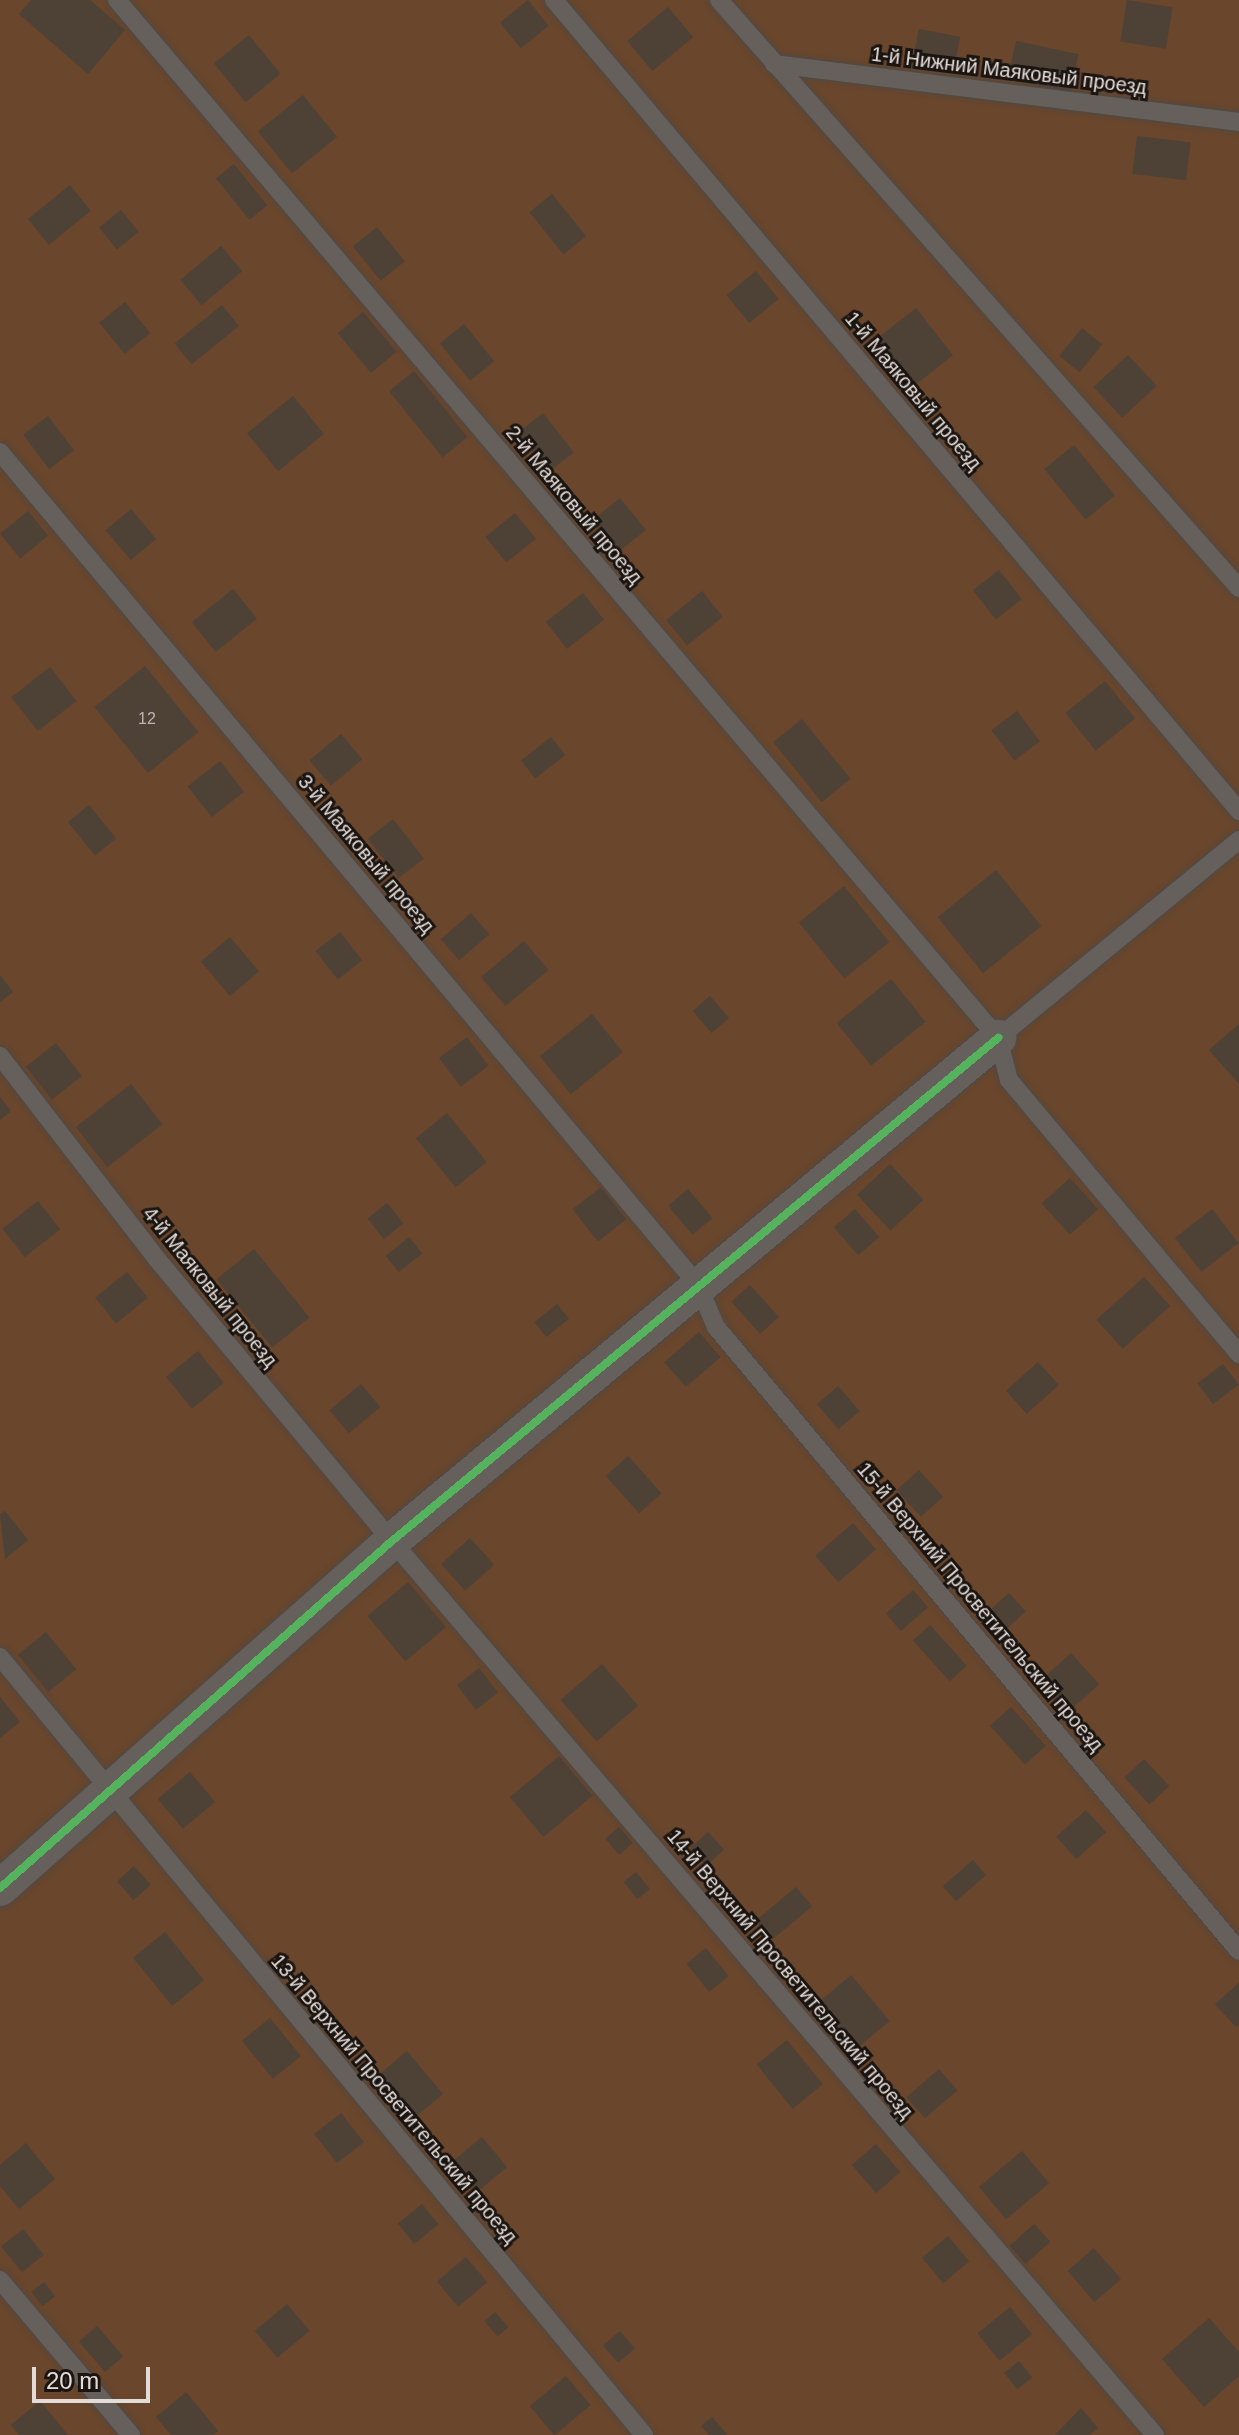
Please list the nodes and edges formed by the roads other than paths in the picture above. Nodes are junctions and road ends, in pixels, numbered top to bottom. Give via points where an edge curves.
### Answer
1 (117, 0) edge
2 (554, 0) edge
3 (719, 0) edge
4 (774, 64) junction
5 (1239, 122) edge
6 (0, 452) edge
7 (1239, 588) edge
8 (1239, 811) edge
9 (1239, 840) edge
10 (998, 1038) junction
11 (0, 1056) edge
12 (698, 1285) junction
13 (1239, 1354) edge
14 (392, 1541) junction
15 (0, 1657) edge
16 (110, 1791) junction
17 (0, 1888) edge
18 (1239, 1951) edge
19 (0, 2280) edge
20 (131, 2435) edge
21 (644, 2435) edge
22 (1155, 2435) edge

1 - 10 lane, 2-й Маяковый проезд
2 - 8 lane, 1-й Маяковый проезд
3 - 4 lane
4 - 5 lane, 1-й Нижний Маяковый проезд
4 - 7 lane
6 - 12 lane, 3-й Маяковый проезд
9 - 10 lane
10 - 12 street
10 - 13 lane via 1009,1080
11 - 14 lane, 4-й Маяковый проезд via 161,1264
12 - 14 street
12 - 18 lane, 15-й Верхний Просветительский проезд via 716,1327
14 - 16 street
14 - 22 lane, 14-й Верхний Просветительский проезд
15 - 16 lane, 13-й Верхний Просветительский проезд
16 - 17 street
16 - 21 lane, 13-й Верхний Просветительский проезд
19 - 20 lane

